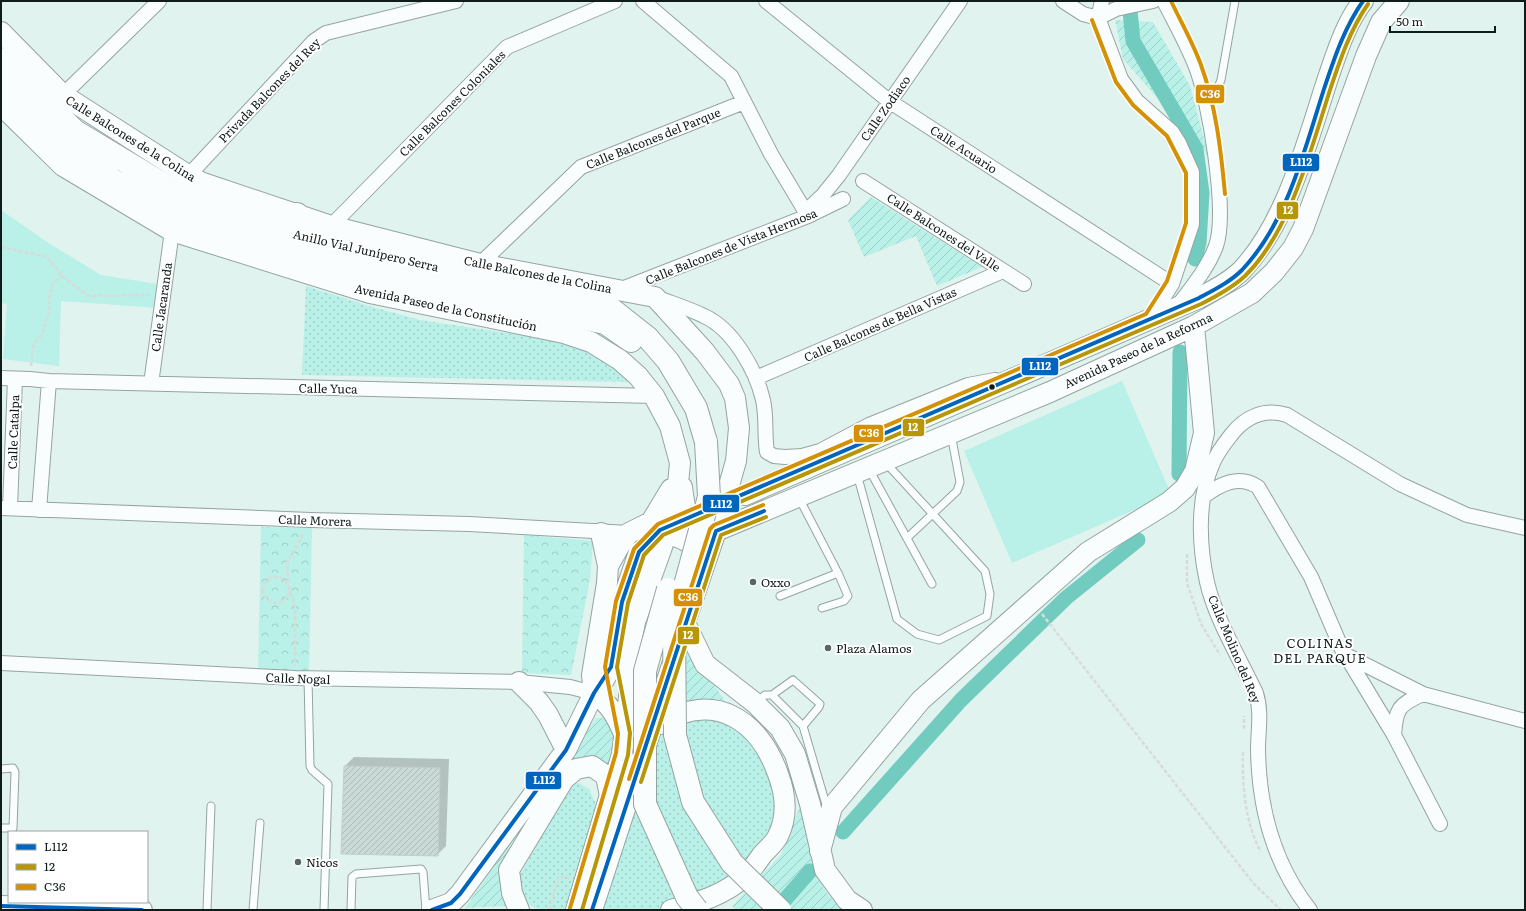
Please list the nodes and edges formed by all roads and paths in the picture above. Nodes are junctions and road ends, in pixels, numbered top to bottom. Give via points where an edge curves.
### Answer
1 (159, 1) edge
2 (456, 1) edge
3 (615, 1) edge
4 (643, 1) edge
5 (766, 1) edge
6 (960, 1) edge
7 (1063, 1) edge
8 (1102, 1) edge
9 (1164, 1) edge
10 (1235, 1) edge
11 (1363, 1) edge
12 (1399, 1) edge
13 (1150, 2) edge
14 (1098, 18) junction
15 (1, 32) edge
16 (1, 58) edge
17 (1, 84) edge
18 (63, 95) junction
19 (889, 101) junction
20 (744, 102) junction
21 (1, 105) edge
22 (1208, 111) junction
23 (192, 178) junction
24 (863, 181) dead end
25 (843, 199) dead end
26 (807, 213) junction
27 (297, 214) junction
28 (257, 224) junction
29 (331, 226) junction
30 (172, 231) junction
31 (1, 246) edge
32 (480, 264) junction
33 (1003, 271) junction
34 (63, 277) junction
35 (1024, 284) dead end
36 (1172, 284) junction
37 (618, 290) junction
38 (163, 294) junction
39 (655, 297) junction
40 (1177, 307) junction
41 (1150, 319) junction
42 (1194, 326) junction
43 (1030, 372) junction
44 (1, 378) edge
45 (30, 378) junction
46 (756, 378) junction
47 (15, 379) junction
48 (49, 381) junction
49 (1069, 383) junction
50 (151, 384) junction
51 (1050, 392) junction
52 (654, 396) junction
53 (951, 434) junction
54 (699, 437) junction
55 (736, 461) junction
56 (680, 463) junction
57 (870, 468) junction
58 (745, 495) dead end
59 (799, 497) junction
60 (1203, 497) junction
61 (6, 508) edge
62 (39, 510) junction
63 (933, 514) junction
64 (311, 520) junction
65 (1525, 528) edge
66 (716, 531) junction
67 (600, 533) junction
68 (629, 533) junction
69 (666, 534) junction
70 (907, 538) junction
71 (639, 552) dead end
72 (1187, 552) dead end
73 (608, 566) junction
74 (838, 573) junction
75 (288, 583) junction
76 (932, 584) dead end
77 (289, 587) junction
78 (780, 596) dead end
79 (822, 608) dead end
80 (1042, 614) dead end
81 (685, 623) junction
82 (1344, 654) junction
83 (1222, 659) dead end
84 (1, 663) edge
85 (612, 667) junction
86 (301, 678) junction
87 (519, 682) junction
88 (594, 693) junction
89 (1423, 694) junction
90 (763, 699) junction
91 (1244, 710) dead end
92 (1525, 721) edge
93 (803, 726) junction
94 (652, 729) junction
95 (624, 734) junction
96 (1394, 735) junction
97 (1243, 736) dead end
98 (566, 750) junction
99 (1243, 750) dead end
100 (1, 769) edge
101 (610, 797) junction
102 (211, 806) dead end
103 (830, 816) junction
104 (260, 823) dead end
105 (1440, 824) dead end
106 (1, 828) edge
107 (820, 851) junction
108 (1264, 857) dead end
109 (586, 899) edge
110 (31, 904) edge
111 (95, 905) edge
112 (1, 906) edge
113 (142, 910) edge
114 (207, 910) edge
115 (253, 910) edge
116 (324, 910) edge
117 (351, 910) edge
118 (426, 910) edge
119 (432, 910) edge
120 (519, 910) edge
121 (549, 910) edge
122 (671, 910) edge
123 (697, 910) edge
124 (780, 910) edge
125 (862, 910) edge
126 (1281, 910) edge
127 (1310, 910) edge

1 - 18 street
2 - 23 street, Privada Balcones del Rey via 326,33 314,41
3 - 29 street, Calle Balcones Coloniales via 507,47
4 - 20 street via 731,76
5 - 19 street, Calle Acuario
6 - 19 street, Calle Zodiaco
7 - 14 street via 1083,14
8 - 14 street
9 - 22 street via 1196,67
10 - 22 lane via 1221,80
11 - 40 street, Avenida Paseo de la Reforma via 1343,35 1287,198 1270,234 1236,275 1199,298
12 - 42 street, Avenida Paseo de la Reforma via 1381,22 1366,56 1302,230 1293,248 1274,272 1252,293
13 - 14 street via 1116,9
14 - 36 street via 1121,79 1137,101 1172,132 1192,172 1192,224
15 - 18 street, Calle Balcones de la Colina
16 - 28 highway, Anillo Vial Junípero Serra via 75,131 188,199
17 - 54 highway, Anillo Vial Junípero Serra via 60,142 113,180 202,224 304,259 605,323 642,349 667,382
18 - 23 street, Calle Balcones de la Colina
19 - 26 street, Calle Zodiaco via 839,175
19 - 36 street, Calle Acuario
20 - 26 street via 771,154
20 - 32 street, Calle Balcones del Parque via 581,167
21 - 30 street, Avenida Paseo de la Constitución via 63,166
22 - 40 street via 1215,153 1219,207 1217,245 1200,276
23 - 27 street, Calle Balcones de la Colina
23 - 28 highway
24 - 33 street, Calle Balcones del Valle
25 - 26 street, Calle Balcones de Vista Hermosa
26 - 37 street, Calle Balcones de Vista Hermosa
27 - 28 highway
27 - 29 street, Calle Balcones de la Colina
28 - 54 highway, Anillo Vial Junípero Serra via 299,236 605,304 648,338 668,361 696,408
29 - 32 street, Calle Balcones de la Colina
30 - 38 street, Calle Jacaranda
30 - 52 street, Avenida Paseo de la Constitución via 370,293 570,335 591,342 620,360 638,376
31 - 34 path via 48,257
32 - 37 street, Calle Balcones de la Colina
33 - 35 street, Calle Balcones del Valle
33 - 46 street, Calle Balcones de Bella Vistas
34 - 38 path via 89,296
34 - 45 path via 54,282 49,298 49,313 42,334 33,346
36 - 41 street
37 - 39 street, Calle Balcones de la Colina
38 - 50 street, Calle Jacaranda
39 - 46 street via 706,316 738,345
39 - 55 street via 705,352 729,384 735,398 739,428
40 - 41 street, Avenida Paseo de la Reforma
40 - 49 street via 1167,325 1147,341
41 - 43 street, Avenida Paseo de la Reforma
42 - 49 street, Avenida Paseo de la Reforma
42 - 103 street via 1204,433 1195,471 1185,488 1169,502 1088,552 920,700 832,807
43 - 46 street via 968,385 869,425 820,450 802,456 785,457 767,452 765,415
43 - 51 street via 1052,365 1062,367 1065,376
43 - 58 street, Avenida Paseo de la Reforma
44 - 47 street, Calle Yuca
45 - 47 street, Calle Yuca
45 - 48 street, Calle Yuca
47 - 61 street, Calle Catalpa
48 - 50 street, Calle Yuca
48 - 62 street
49 - 51 street, Avenida Paseo de la Reforma
50 - 52 street, Calle Yuca
51 - 53 street, Avenida Paseo de la Reforma
52 - 56 street, Avenida Paseo de la Constitución via 670,426
53 - 57 street, Avenida Paseo de la Reforma
53 - 63 lane via 960,482 957,491
54 - 123 highway, bridge via 693,503 645,671 645,804 686,897
54 - 124 highway, bridge via 709,497 674,626 675,736 693,802 732,863
55 - 56 street via 724,487 710,494 696,493
55 - 66 street
56 - 66 street via 686,514 696,527
56 - 68 street via 673,486 651,522
56 - 69 street, Avenida Paseo de la Constitución via 677,494
57 - 59 street, Avenida Paseo de la Reforma
57 - 63 lane
57 - 63 lane via 897,619 917,634 939,640 987,616 990,594 985,571
57 - 70 lane
59 - 66 street, Avenida Paseo de la Reforma
59 - 74 lane
60 - 65 street, Calle Molino del Rey via 1211,466 1222,446 1236,429 1253,416 1275,411 1287,415 1400,484 1467,515
60 - 82 street via 1228,481 1251,482 1258,487 1311,577
60 - 127 street, Calle Molino del Rey via 1201,536 1207,582 1260,706 1260,790 1270,837
61 - 62 street, Calle Morera
62 - 64 street, Calle Morera
63 - 70 lane
64 - 67 street, Calle Morera via 469,524
64 - 75 path via 287,563
66 - 81 street
67 - 68 street, Calle Morera
67 - 73 street
68 - 69 street
68 - 73 street
69 - 94 street via 689,542 694,548 654,694
69 - 95 street, Avenida Paseo de la Constitución via 634,628 630,648
70 - 76 lane
71 - 85 street via 622,602
72 - 83 path via 1187,583 1200,624
73 - 88 street via 592,675
74 - 78 lane
74 - 79 lane via 848,596 844,601
75 - 77 path
75 - 77 path via 276,576 268,580 263,587 265,596 272,602 281,602 288,596
77 - 86 path via 295,607
80 - 126 path via 1254,884
81 - 90 street via 705,664
81 - 94 street
82 - 89 street
82 - 96 street
84 - 86 street, Calle Nogal
85 - 88 street
85 - 95 street
86 - 87 street, Calle Nogal
86 - 116 lane via 310,766 328,784
87 - 88 street, Calle Nogal via 570,687
87 - 98 street via 548,714
88 - 95 street via 608,705
88 - 98 street
89 - 92 street
89 - 96 street via 1400,707 1395,714
90 - 93 lane
90 - 93 lane via 793,680 820,704
90 - 107 street via 795,754 810,804
91 - 97 path
93 - 103 lane
94 - 109 street
94 - 122 street via 690,710 721,711 740,719 756,733 774,761 784,791 785,812 778,837 745,876 728,889 700,903
95 - 101 street, Avenida Paseo de la Constitución via 622,754
96 - 105 street
98 - 119 street via 460,894 451,903
99 - 108 path via 1242,778 1252,836
100 - 106 lane via 13,768 15,772 12,828
101 - 109 street, Avenida Paseo de la Constitución
101 - 120 street via 606,776 592,766 576,769 564,780 509,870 512,893
102 - 114 lane
103 - 107 street
104 - 115 lane
107 - 125 street via 825,870 847,900
109 - 121 path via 559,877
110 - 111 street
110 - 112 street
111 - 113 street
117 - 118 lane via 352,877 356,874 421,869

